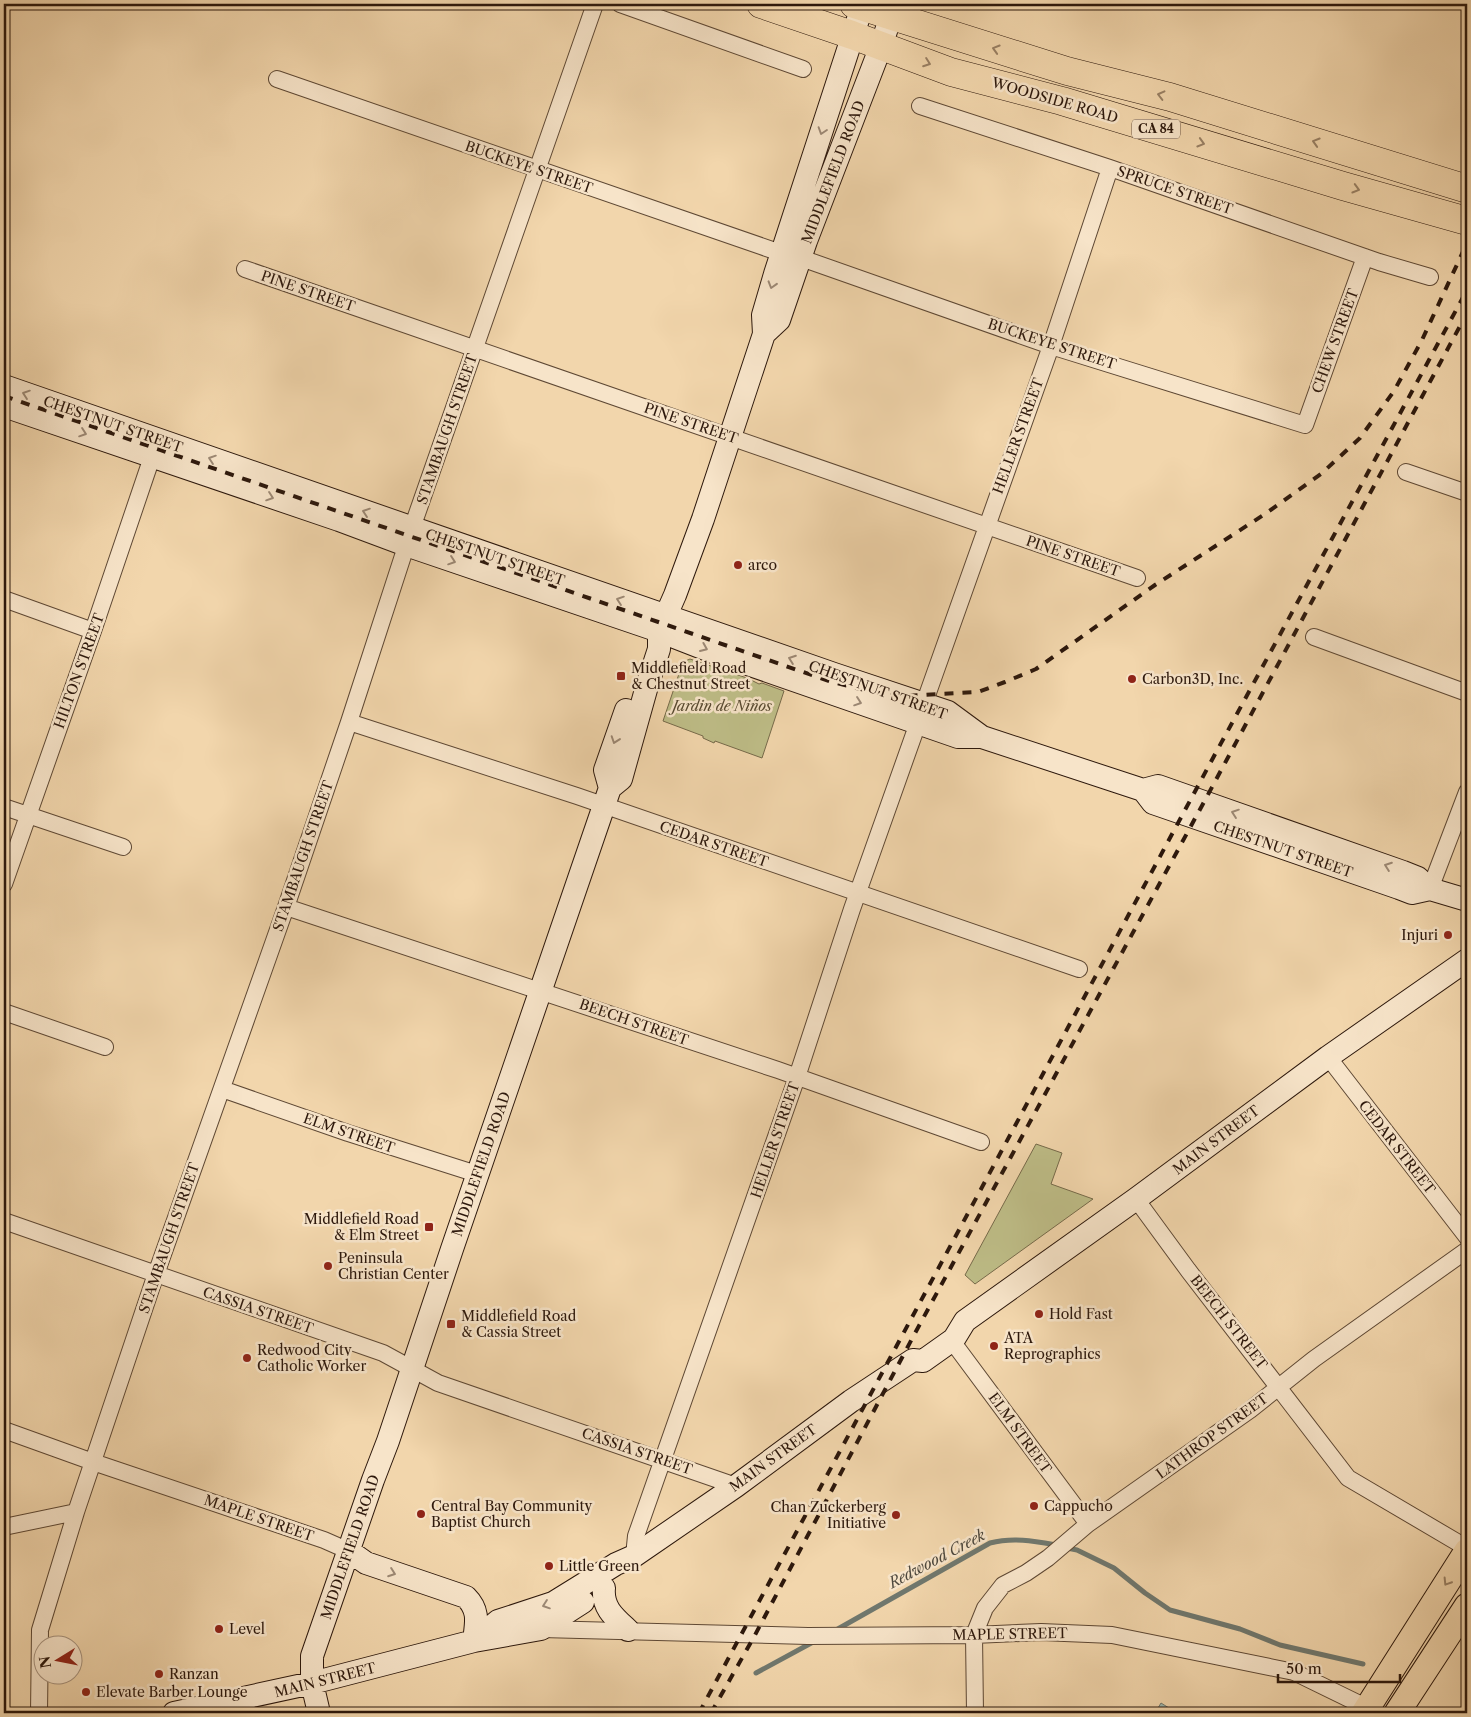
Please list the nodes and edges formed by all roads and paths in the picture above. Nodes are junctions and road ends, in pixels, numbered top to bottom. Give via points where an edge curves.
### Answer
1 (595, 4) edge
2 (620, 4) edge
3 (761, 4) edge
4 (860, 5) edge
5 (893, 10) edge
6 (852, 35) junction
7 (882, 46) junction
8 (803, 69) dead end
9 (277, 80) dead end
10 (920, 106) dead end
11 (1110, 168) junction
12 (538, 170) junction
13 (1457, 186) edge
14 (1467, 221) edge
15 (791, 256) junction
16 (1365, 257) junction
17 (245, 269) dead end
18 (1430, 277) dead end
19 (1051, 346) junction
20 (475, 349) junction
21 (4, 386) edge
22 (4, 406) edge
23 (1305, 425) joint
24 (729, 437) junction
25 (152, 457) junction
26 (1406, 472) dead end
27 (1467, 493) edge
28 (986, 526) junction
29 (409, 537) junction
30 (1137, 578) dead end
31 (4, 599) edge
32 (662, 623) junction
33 (93, 631) junction
34 (1314, 637) dead end
35 (1467, 692) edge
36 (921, 713) junction
37 (349, 722) junction
38 (1467, 792) edge
39 (608, 798) junction
40 (4, 808) edge
41 (27, 815) junction
42 (123, 847) dead end
43 (4, 884) edge
44 (1430, 889) junction
45 (857, 894) junction
46 (1467, 900) edge
47 (286, 907) junction
48 (1467, 960) edge
49 (1079, 969) dead end
50 (541, 992) junction
51 (4, 1012) edge
52 (105, 1048) dead end
53 (1328, 1057) junction
54 (797, 1077) junction
55 (222, 1089) junction
56 (981, 1142) dead end
57 (477, 1174) junction
58 (1136, 1199) junction
59 (4, 1221) edge
60 (1467, 1236) edge
61 (1467, 1250) edge
62 (156, 1274) junction
63 (965, 1321) junction
64 (952, 1341) junction
65 (913, 1360) junction
66 (411, 1368) junction
67 (1279, 1387) junction
68 (4, 1430) edge
69 (663, 1461) junction
70 (93, 1462) junction
71 (736, 1486) junction
72 (76, 1512) junction
73 (1088, 1524) junction
74 (4, 1527) edge
75 (1467, 1550) edge
76 (349, 1551) junction
77 (634, 1556) junction
78 (604, 1588) junction
79 (1467, 1606) edge
80 (541, 1629) junction
81 (628, 1630) junction
82 (974, 1635) junction
83 (474, 1641) junction
84 (312, 1684) junction
85 (1370, 1711) edge
86 (39, 1713) edge
87 (174, 1713) edge
88 (319, 1713) edge
89 (975, 1713) edge
90 (1397, 1713) edge

1 - 12 street, STAMBAUGH STREET
2 - 8 street
3 - 6 highway, WOODSIDE ROAD / CA 84
4 - 5 highway, CA 84
4 - 6 street, MIDDLEFIELD ROAD
5 - 7 street, MIDDLEFIELD ROAD
13 -> 5 highway, CA 84 via 1170,97 1067,71
6 - 7 highway, WOODSIDE ROAD / CA 84
6 -> 15 street, MIDDLEFIELD ROAD
7 -> 14 highway, WOODSIDE ROAD / CA 84 via 951,72 1062,101
7 - 15 street, MIDDLEFIELD ROAD
9 - 12 street, BUCKEYE STREET
10 - 11 street, SPRUCE STREET
11 - 16 street, SPRUCE STREET
11 - 19 street, HELLER STREET
12 - 15 street, BUCKEYE STREET
12 - 20 street, STAMBAUGH STREET
15 - 19 street, BUCKEYE STREET
15 - 24 street, MIDDLEFIELD ROAD via 779,320 764,334
16 - 18 street, SPRUCE STREET
16 - 23 street, CHEW STREET
17 - 20 street, PINE STREET
19 - 23 street, BUCKEYE STREET
19 - 28 street, HELLER STREET
20 - 24 street, PINE STREET
20 - 29 street, STAMBAUGH STREET
29 -> 21 street, CHESTNUT STREET
22 -> 25 street, CHESTNUT STREET
24 - 28 street, PINE STREET
24 - 32 street, MIDDLEFIELD ROAD via 696,536
25 -> 29 street, CHESTNUT STREET via 339,520
25 - 33 street, HILTON STREET
26 - 27 street
28 - 30 street, PINE STREET
28 - 36 street, HELLER STREET
29 - 32 street, CHESTNUT STREET
29 - 37 street, STAMBAUGH STREET
31 - 33 street
32 - 36 street, CHESTNUT STREET
32 - 39 street, MIDDLEFIELD ROAD via 660,649 646,686 621,778
33 - 41 street, HILTON STREET
34 - 35 street
36 - 44 street, CHESTNUT STREET via 948,712 982,737 1143,790 1153,803 1339,868 1412,893
36 - 45 street, HELLER STREET
37 - 39 street, CEDAR STREET via 566,793
37 - 47 street, STAMBAUGH STREET
38 - 44 street
39 - 45 street, CEDAR STREET
39 - 50 street, MIDDLEFIELD ROAD
40 - 41 street
41 - 42 street
41 - 43 street, HILTON STREET
44 - 46 street, CHESTNUT STREET
45 - 49 street, CEDAR STREET
45 - 54 street, HELLER STREET
47 - 50 street, BEECH STREET
47 - 55 street, STAMBAUGH STREET
48 - 53 street, MAIN STREET
50 - 54 street, BEECH STREET
50 - 57 street, MIDDLEFIELD ROAD
51 - 52 street
53 - 58 street, MAIN STREET
53 - 60 street, CEDAR STREET
54 - 56 street, BEECH STREET
54 - 69 street, HELLER STREET
55 - 57 street, ELM STREET
55 - 62 street, STAMBAUGH STREET
57 - 66 street, MIDDLEFIELD ROAD
58 - 63 street, MAIN STREET
58 - 67 street, BEECH STREET
59 - 62 street, CASSIA STREET
61 - 67 street, LATHROP STREET
62 - 66 street, CASSIA STREET via 383,1353
62 - 70 street, STAMBAUGH STREET
63 - 64 street, MAIN STREET
63 - 65 street, MAIN STREET via 946,1326 915,1350
64 - 65 street, MAIN STREET via 923,1361
64 - 73 street, ELM STREET
65 - 71 street, MAIN STREET via 851,1401
66 - 69 street, CASSIA STREET via 438,1383
66 - 76 street, MIDDLEFIELD ROAD
67 - 73 street, LATHROP STREET
67 - 75 street, BEECH STREET via 1348,1478
68 - 70 street, MAPLE STREET
69 - 71 street, CASSIA STREET
69 - 77 street, HELLER STREET via 636,1536
70 - 72 street, STAMBAUGH STREET
70 - 76 street, MAPLE STREET
71 - 77 street, MAIN STREET
72 - 74 street
72 - 86 street, STAMBAUGH STREET via 40,1630
73 - 82 street, LATHROP STREET via 1048,1558 1003,1585 985,1608
75 -> 85 main road
76 -> 83 street, MAPLE STREET via 366,1563 466,1597 474,1605 477,1616
76 - 84 street, MIDDLEFIELD ROAD via 312,1656
77 - 78 street, MAIN STREET
77 -> 83 street, MAIN STREET via 552,1604 498,1621
78 - 80 street, MAIN STREET
78 - 81 street via 603,1599 610,1613
79 - 90 main road
80 - 81 street, MAPLE STREET
80 - 83 street, MAIN STREET
81 - 82 street, MAPLE STREET via 722,1635
82 - 85 street, MAPLE STREET via 1042,1632 1112,1635 1294,1672
82 - 89 street
83 - 84 street, MAIN STREET
84 - 87 street, MAIN STREET
84 - 88 street, MIDDLEFIELD ROAD

